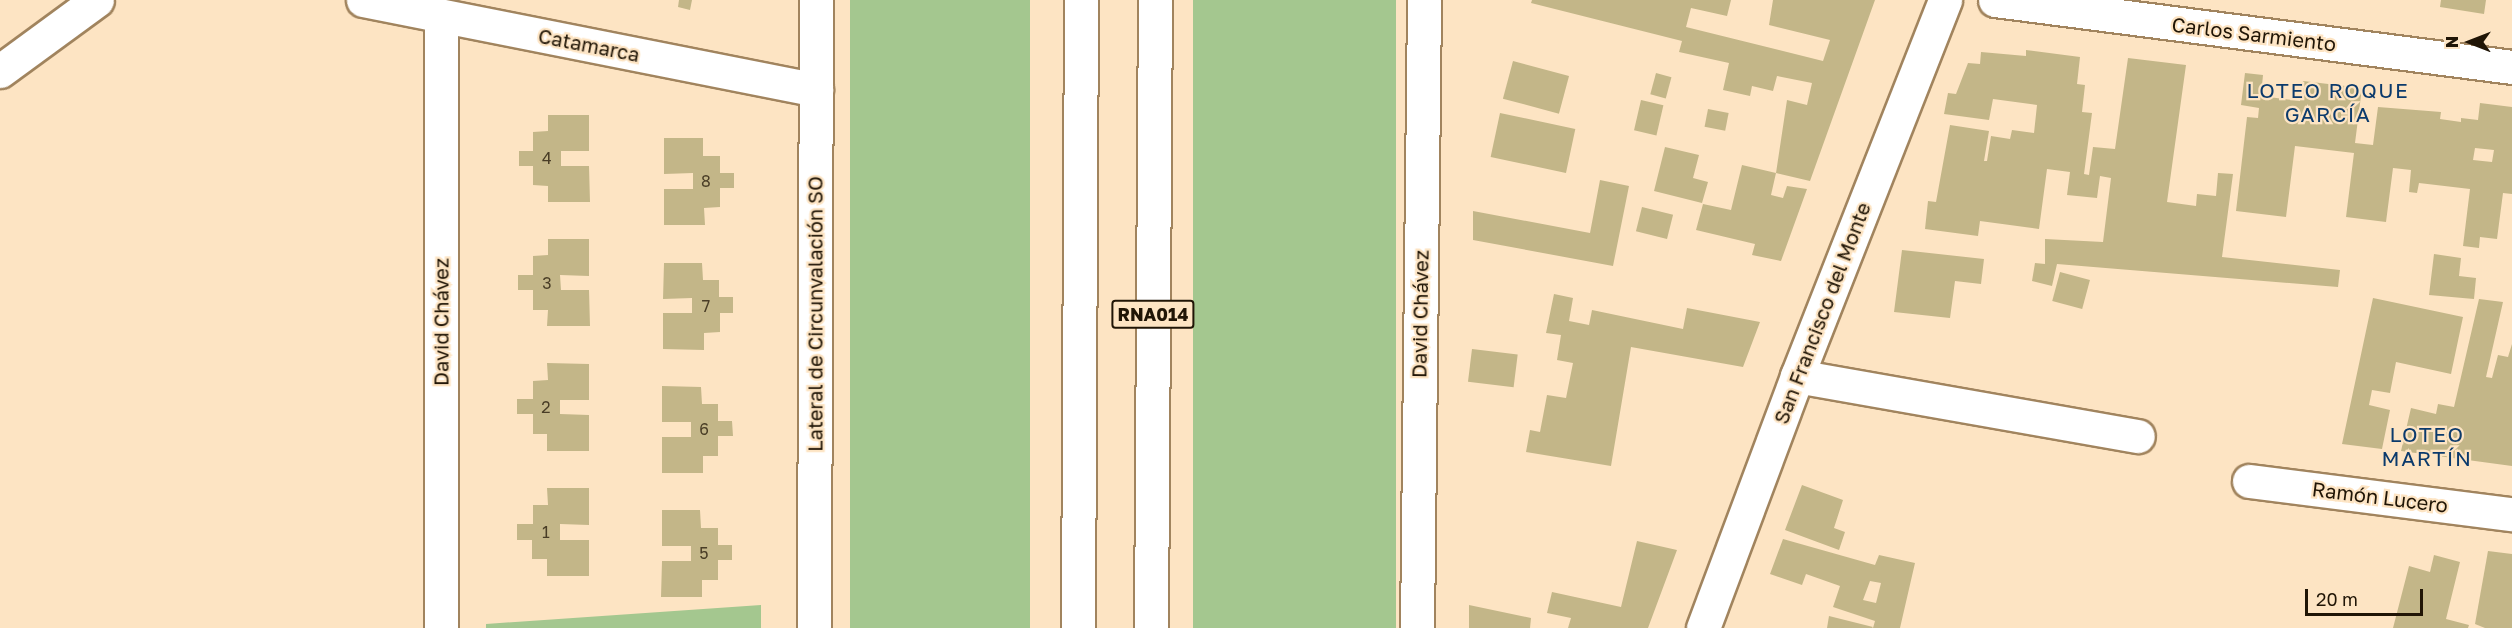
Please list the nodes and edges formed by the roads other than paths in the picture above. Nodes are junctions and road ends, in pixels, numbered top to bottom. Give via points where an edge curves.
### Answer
1 (97, 0) edge
2 (363, 0) edge
3 (816, 0) edge
4 (1071, 0) edge
5 (1081, 0) edge
6 (1157, 0) edge
7 (1424, 0) edge
8 (1945, 0) edge
9 (1995, 0) edge
10 (441, 16) junction
11 (2512, 67) edge
12 (0, 71) edge
13 (816, 90) junction
14 (1080, 93) junction
15 (1797, 376) junction
16 (2138, 436) dead end
17 (2249, 481) dead end
18 (2512, 514) edge
19 (441, 628) edge
20 (814, 628) edge
21 (1078, 628) edge
22 (1151, 628) edge
23 (1417, 628) edge
24 (1703, 628) edge

1 - 12 main road
2 - 10 main road, Catamarca
3 - 13 main road, Lateral de Circunvalación SO
4 - 14 main road
5 - 14 main road
6 - 22 main road, RNA014
7 - 23 main road, David Chávez
8 - 15 main road, San Francisco del Monte
9 - 11 main road, Carlos Sarmiento
10 - 13 main road, Catamarca
10 - 19 main road, David Chávez
13 - 20 main road, Lateral de Circunvalación SO
14 - 21 main road
15 - 16 main road
15 - 24 main road, San Francisco del Monte
17 - 18 main road, Ramón Lucero

